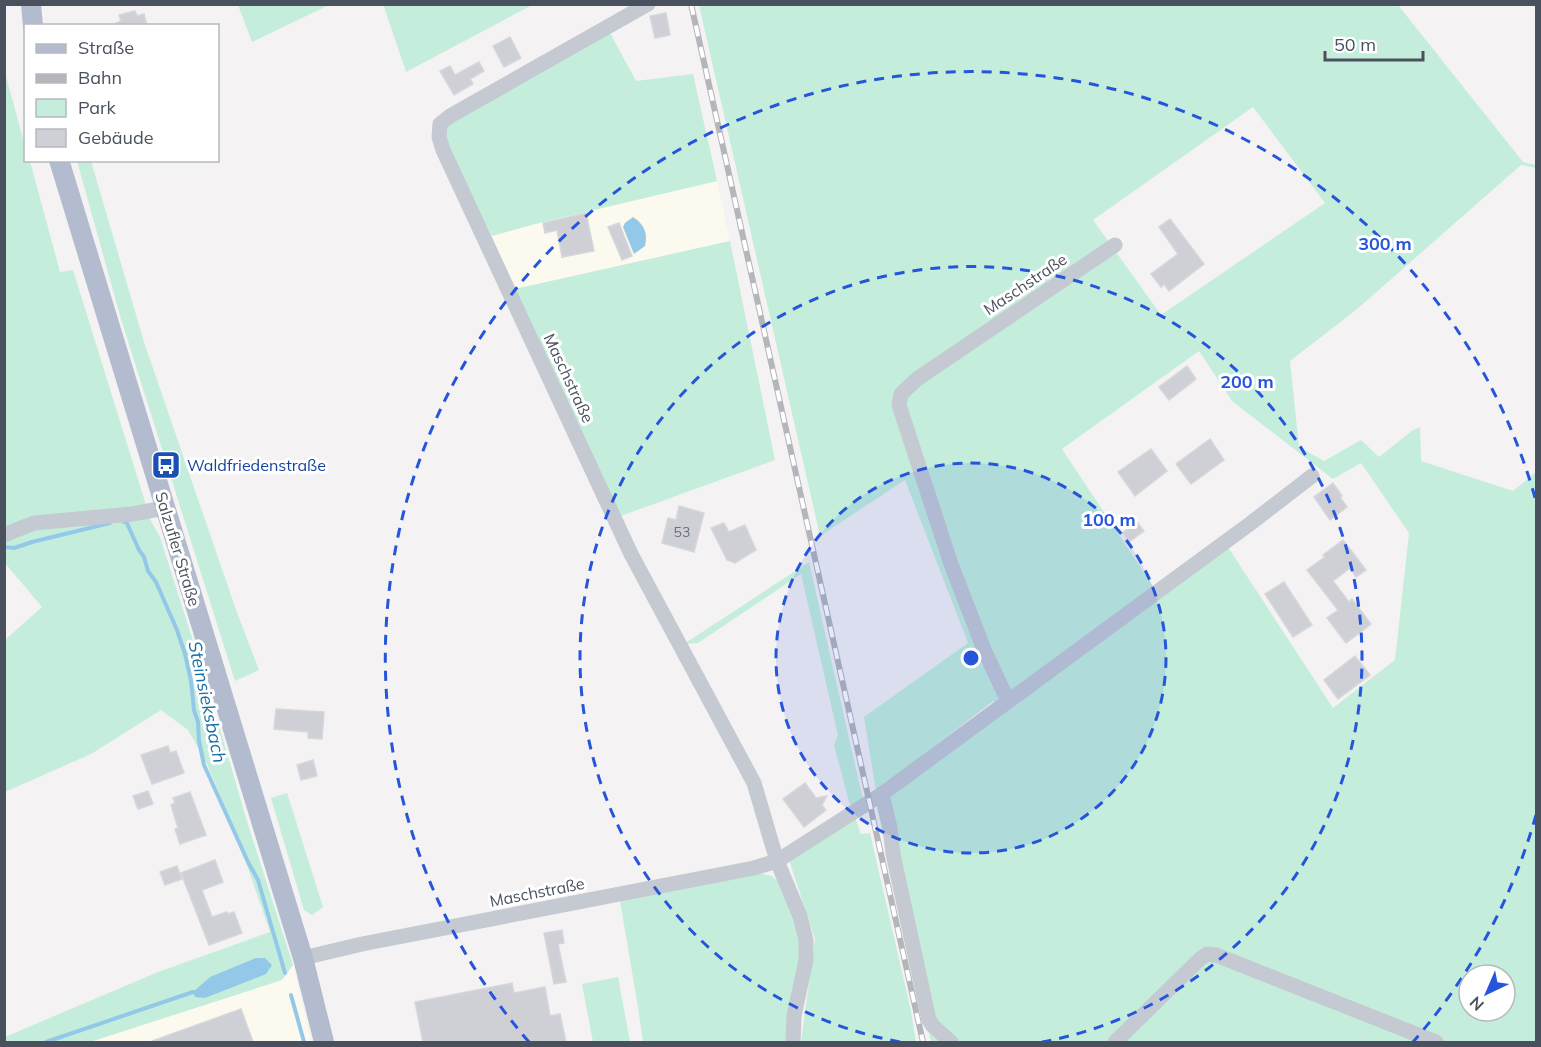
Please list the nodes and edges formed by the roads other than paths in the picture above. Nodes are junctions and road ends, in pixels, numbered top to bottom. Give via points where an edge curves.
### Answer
1 (31, 4) edge
2 (648, 4) edge
3 (33, 24) edge
4 (60, 162) edge
5 (1115, 245) dead end
6 (1312, 476) dead end
7 (165, 507) junction
8 (4, 535) edge
9 (1008, 701) junction
10 (882, 794) junction
11 (777, 861) junction
12 (303, 958) junction
13 (324, 1042) edge
14 (794, 1042) edge
15 (951, 1042) edge
16 (1115, 1042) edge
17 (1436, 1042) edge

1 - 3 main road
2 - 11 street, Maschstraße via 450,116 440,124 439,137 631,554 754,783
4 - 7 main road, Salzufler Straße
5 - 9 street, Maschstraße via 917,379 901,394 899,405 951,564
6 - 9 street, Maschstraße
7 - 8 street via 34,523
7 - 12 main road, Salzufler Straße
9 - 10 street, Maschstraße
10 - 11 street, Maschstraße
10 - 15 street via 929,1020
11 - 12 street, Maschstraße
11 - 14 street, Maschstraße via 806,940 806,960 794,1016
12 - 13 main road, Salzufler Straße
16 - 17 street via 1207,954

